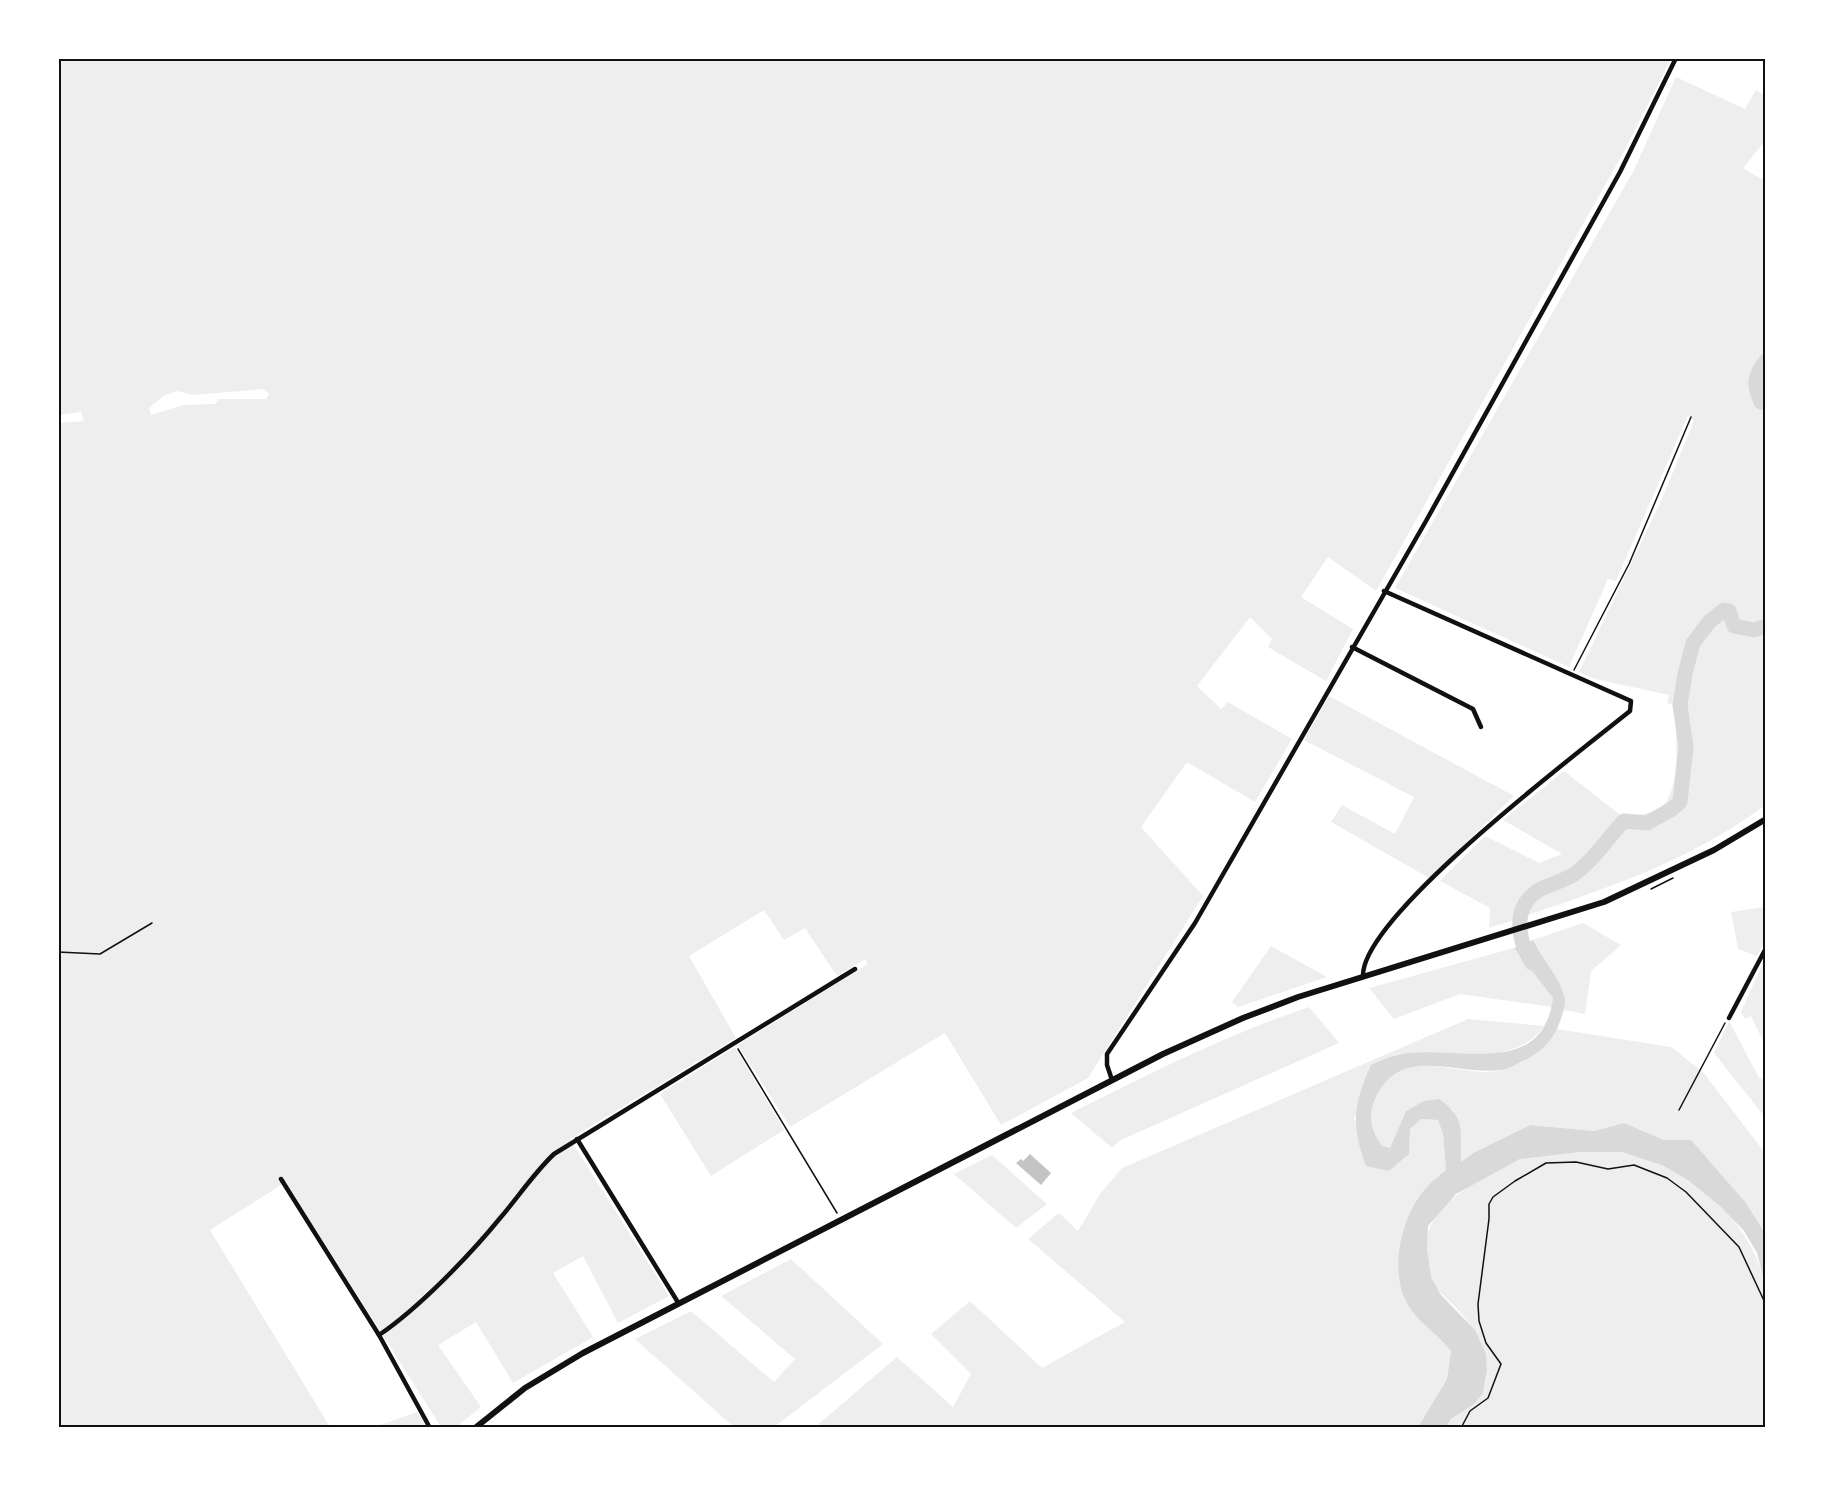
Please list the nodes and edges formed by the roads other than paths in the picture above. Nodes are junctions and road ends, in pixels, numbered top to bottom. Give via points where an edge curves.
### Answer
1 (1676, 58) edge
2 (1384, 591) junction
3 (1352, 647) junction
4 (1481, 727) dead end
5 (1766, 819) edge
6 (1766, 948) edge
7 (855, 969) dead end
8 (1363, 976) junction
9 (1729, 1018) road end
10 (1113, 1080) junction
11 (577, 1139) junction
12 (281, 1179) dead end
13 (679, 1304) junction
14 (379, 1335) junction
15 (430, 1428) edge
16 (475, 1428) edge

1 - 2 street via 1609,192
2 - 3 street
2 - 8 street via 1631,701 1630,711 1492,822 1416,895 1381,934 1364,960
3 - 4 street via 1473,709
3 - 10 street via 1195,923 1107,1054
5 - 8 main road via 1714,850 1604,903
6 - 9 street
7 - 11 street
8 - 10 main road via 1243,1018
10 - 13 main road
11 - 13 street
11 - 14 street via 537,1170 485,1234 414,1307
12 - 14 street
13 - 16 main road via 555,1368
14 - 15 street

